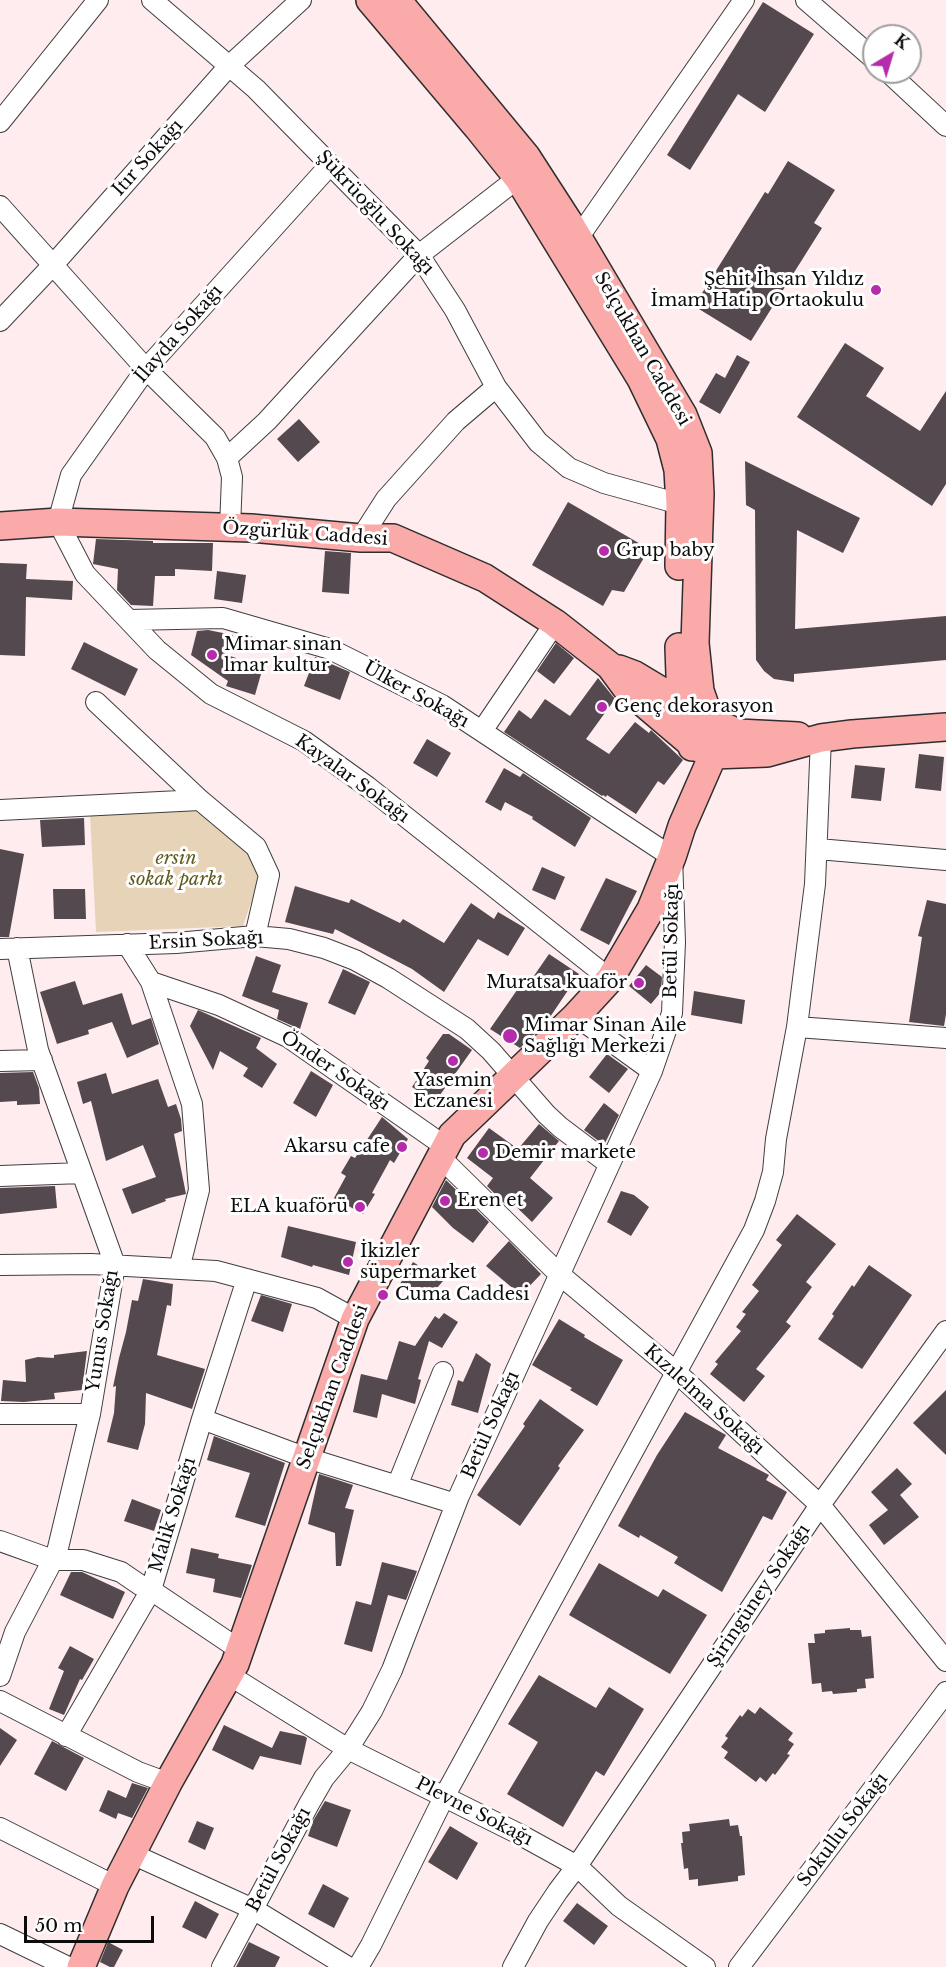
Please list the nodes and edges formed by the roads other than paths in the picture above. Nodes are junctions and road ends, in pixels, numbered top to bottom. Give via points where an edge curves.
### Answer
1 (98, 0) edge
2 (152, 0) edge
3 (301, 0) edge
4 (370, 0) edge
5 (397, 0) edge
6 (744, 0) edge
7 (806, 0) edge
8 (862, 49) edge
9 (229, 66) junction
10 (901, 84) edge
11 (0, 122) edge
12 (946, 126) edge
13 (330, 165) junction
14 (518, 178) junction
15 (0, 206) edge
16 (578, 238) junction
17 (419, 255) junction
18 (53, 265) junction
19 (0, 321) edge
20 (146, 369) junction
21 (496, 387) junction
22 (227, 458) junction
23 (681, 504) junction
24 (58, 522) junction
25 (0, 526) edge
26 (230, 528) junction
27 (361, 538) junction
28 (129, 620) junction
29 (555, 623) junction
30 (610, 666) junction
31 (96, 702) dead end
32 (681, 704) junction
33 (710, 720) junction
34 (946, 727) edge
35 (482, 731) junction
36 (821, 738) junction
37 (703, 750) junction
38 (200, 800) junction
39 (0, 810) edge
40 (818, 849) junction
41 (672, 856) junction
42 (946, 860) edge
43 (255, 936) junction
44 (127, 944) junction
45 (8, 949) edge
46 (610, 979) junction
47 (151, 982) junction
48 (576, 1016) junction
49 (796, 1028) junction
50 (946, 1038) edge
51 (42, 1060) junction
52 (0, 1061) edge
53 (652, 1071) junction
54 (513, 1076) junction
55 (444, 1153) junction
56 (609, 1164) junction
57 (82, 1173) junction
58 (0, 1176) edge
59 (0, 1265) edge
60 (115, 1265) junction
61 (178, 1269) junction
62 (559, 1274) junction
63 (247, 1279) junction
64 (354, 1319) junction
65 (946, 1331) edge
66 (443, 1372) dead end
67 (676, 1372) junction
68 (0, 1414) edge
69 (90, 1414) junction
70 (202, 1419) junction
71 (307, 1458) junction
72 (397, 1486) junction
73 (456, 1504) junction
74 (820, 1505) junction
75 (0, 1541) edge
76 (53, 1560) junction
77 (151, 1590) junction
78 (240, 1650) junction
79 (946, 1661) edge
80 (229, 1675) junction
81 (0, 1676) edge
82 (946, 1692) edge
83 (0, 1701) edge
84 (66, 1736) junction
85 (348, 1749) junction
86 (168, 1784) junction
87 (444, 1797) junction
88 (0, 1828) edge
89 (132, 1854) junction
90 (577, 1866) junction
91 (115, 1886) junction
92 (253, 1909) junction
93 (0, 1934) edge
94 (68, 1967) edge
95 (81, 1967) edge
96 (222, 1967) edge
97 (348, 1967) edge
98 (358, 1967) edge
99 (513, 1967) edge
100 (705, 1967) edge
101 (739, 1967) edge

1 - 11 street
2 - 9 street, Şükrüoğlu Sokağı
3 - 9 street, Itır Sokağı
4 - 14 street, Selçukhan Caddesi
5 - 16 street, Selçukhan Caddesi via 526,156
6 - 16 street
7 - 8 street
9 - 13 street, Şükrüoğlu Sokağı
9 - 18 street, Itır Sokağı
10 - 12 street
13 - 17 street, Şükrüoğlu Sokağı
13 - 20 street, İlayda Sokağı
14 - 17 street
14 - 23 street, Selçukhan Caddesi via 641,379 670,439
15 - 18 street
16 - 33 street, Selçukhan Caddesi via 683,415 698,453 695,643 700,691
17 - 21 street, Şükrüoğlu Sokağı via 456,310
17 - 22 street via 267,421
18 - 19 street, Itır Sokağı
18 - 20 street
20 - 22 street via 214,437
20 - 24 street, İlayda Sokağı via 71,476
21 - 23 street, Şükrüoğlu Sokağı via 538,442 569,468 598,482
21 - 27 street via 456,421 386,499
22 - 26 street via 232,477
23 - 32 street, Selçukhan Caddesi
24 - 25 street, Özgürlük Caddesi
24 - 26 street, Özgürlük Caddesi
24 - 28 street, Kayalar Sokağı via 85,574
26 - 27 street, Özgürlük Caddesi
27 - 29 street, Özgürlük Caddesi via 393,538 485,578
28 - 35 street, Ülker Sokağı via 223,618 330,649 442,705
28 - 46 street, Kayalar Sokağı via 157,650 211,694 304,741
29 - 30 street, Özgürlük Caddesi
29 - 35 street
30 - 32 street, Özgürlük Caddesi via 635,675
30 - 37 street, Özgürlük Caddesi via 627,689
31 - 38 street
32 - 33 street, Özgürlük Caddesi
32 - 37 street, Selçukhan Caddesi
33 - 36 street, Özgürlük Caddesi via 738,734
33 - 37 street, Selçukhan Caddesi
34 - 36 street, Özgürlük Caddesi
35 - 41 street, Ülker Sokağı
36 - 37 street, Özgürlük Caddesi via 767,753
36 - 40 street
37 - 41 street, Selçukhan Caddesi
38 - 39 street
38 - 43 street via 256,847 269,875
40 - 42 street
40 - 49 street
41 - 46 street, Selçukhan Caddesi via 651,909
41 - 53 street, Betül Sokağı via 672,1013
43 - 44 street, Ersin Sokağı
43 - 54 street, Ersin Sokağı via 289,939 355,960 467,1029
44 - 45 street, Ersin Sokağı
44 - 47 street
45 - 51 street, Yunus Sokağı
46 - 48 street, Selçukhan Caddesi
47 - 55 street, Önder Sokağı via 219,1005 288,1037
47 - 61 street via 192,1104 199,1190
48 - 53 street
48 - 54 street, Selçukhan Caddesi
49 - 50 street
49 - 67 street via 765,1201 754,1230
51 - 52 street
51 - 57 street, Yunus Sokağı
53 - 56 street, Betül Sokağı
54 - 55 street, Selçukhan Caddesi via 452,1135
54 - 56 street, Ersin Sokağı via 560,1127
55 - 62 street, Kızılelma Sokağı
55 - 64 street, Selçukhan Caddesi
56 - 62 street, Betül Sokağı
57 - 58 street
57 - 60 street, Yunus Sokağı
59 - 60 street
60 - 61 street
60 - 69 street, Yunus Sokağı
61 - 63 street via 216,1271
62 - 67 street, Kızılelma Sokağı
62 - 73 street, Betül Sokağı
63 - 64 street via 317,1298
63 - 70 street, Malik Sokağı
64 - 71 street, Selçukhan Caddesi
65 - 74 street, Şiringüney Sokağı
66 - 72 street
67 - 74 street, Kızılelma Sokağı
67 - 87 street
68 - 69 street
69 - 76 street, Yunus Sokağı
70 - 71 street
70 - 77 street, Malik Sokağı
71 - 72 street
71 - 78 street, Selçukhan Caddesi
72 - 73 street
73 - 85 street, Betül Sokağı via 392,1670
74 - 79 street, Kızılelma Sokağı
74 - 90 street, Şiringüney Sokağı
75 - 76 street
76 - 77 street via 83,1560 121,1572
76 - 81 street, Yunus Sokağı via 15,1632
77 - 78 street
77 - 84 street, Malik Sokağı
78 - 80 street, Selçukhan Caddesi
80 - 85 street, Plevne Sokağı
80 - 86 street, Selçukhan Caddesi
82 - 101 street, Sokullu Sokağı
83 - 84 street
84 - 86 street
85 - 87 street, Plevne Sokağı
85 - 92 street, Betül Sokağı via 324,1778
86 - 89 street, Selçukhan Caddesi
87 - 90 street, Plevne Sokağı
87 - 98 street
88 - 91 street
89 - 91 street, Selçukhan Caddesi
89 - 92 street
90 - 99 street, Şiringüney Sokağı via 538,1921
90 - 100 street, Plevne Sokağı via 619,1906
91 - 95 street, Selçukhan Caddesi
92 - 96 street, Betül Sokağı
92 - 97 street
93 - 94 street

